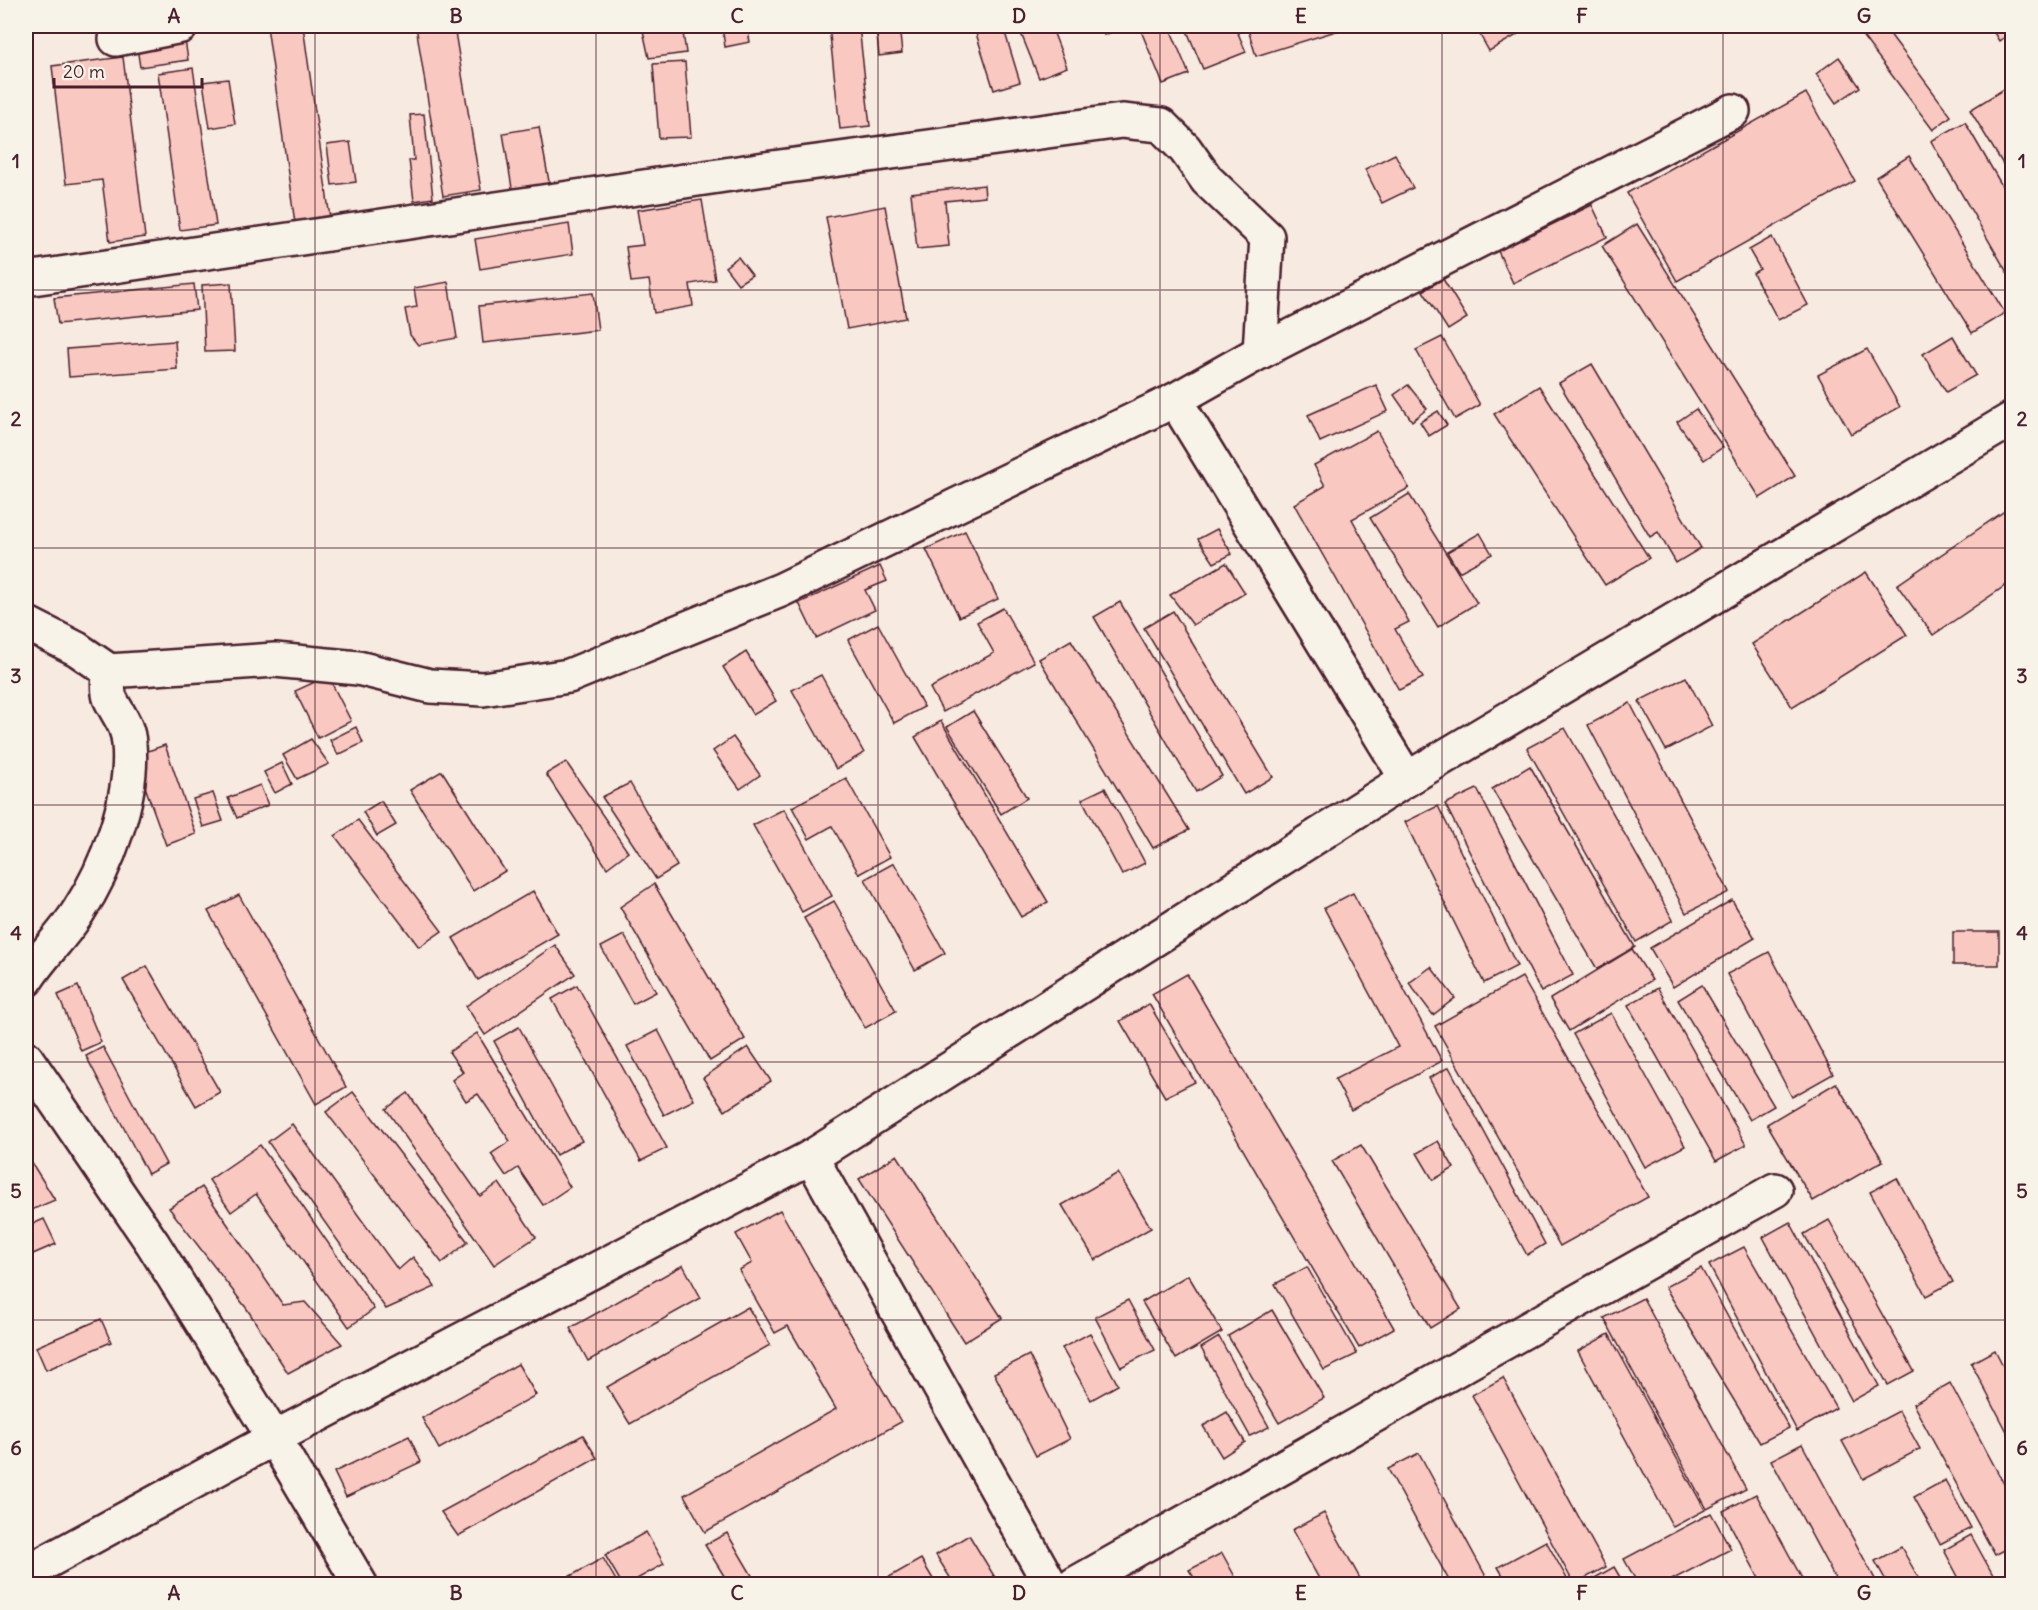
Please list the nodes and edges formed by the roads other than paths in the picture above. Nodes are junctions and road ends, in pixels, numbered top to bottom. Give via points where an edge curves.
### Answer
1 (181, 26) edge
2 (116, 39) dead end
3 (1733, 111) dead end
4 (26, 279) edge
5 (1260, 352) junction
6 (1175, 400) junction
7 (2013, 419) edge
8 (26, 623) edge
9 (109, 671) junction
10 (1407, 779) junction
11 (26, 980) edge
12 (26, 1058) edge
13 (811, 1157) junction
14 (1775, 1190) dead end
15 (274, 1438) junction
16 (26, 1573) edge
17 (360, 1584) edge
18 (1050, 1584) edge
19 (1075, 1584) edge

1 - 2 street
3 - 5 street
4 - 5 street via 765,169 1122,121 1161,125 1185,149 1207,180 1267,237
5 - 6 street
6 - 9 street via 780,590 569,676 483,689 430,686 358,668 275,660
6 - 10 street
7 - 10 street
8 - 9 street via 77,649
9 - 11 street via 110,697 123,717 129,744 122,814 104,864 78,912
10 - 13 street
12 - 15 street via 153,1244
13 - 15 street
13 - 18 street
14 - 19 street
15 - 16 street
15 - 17 street

